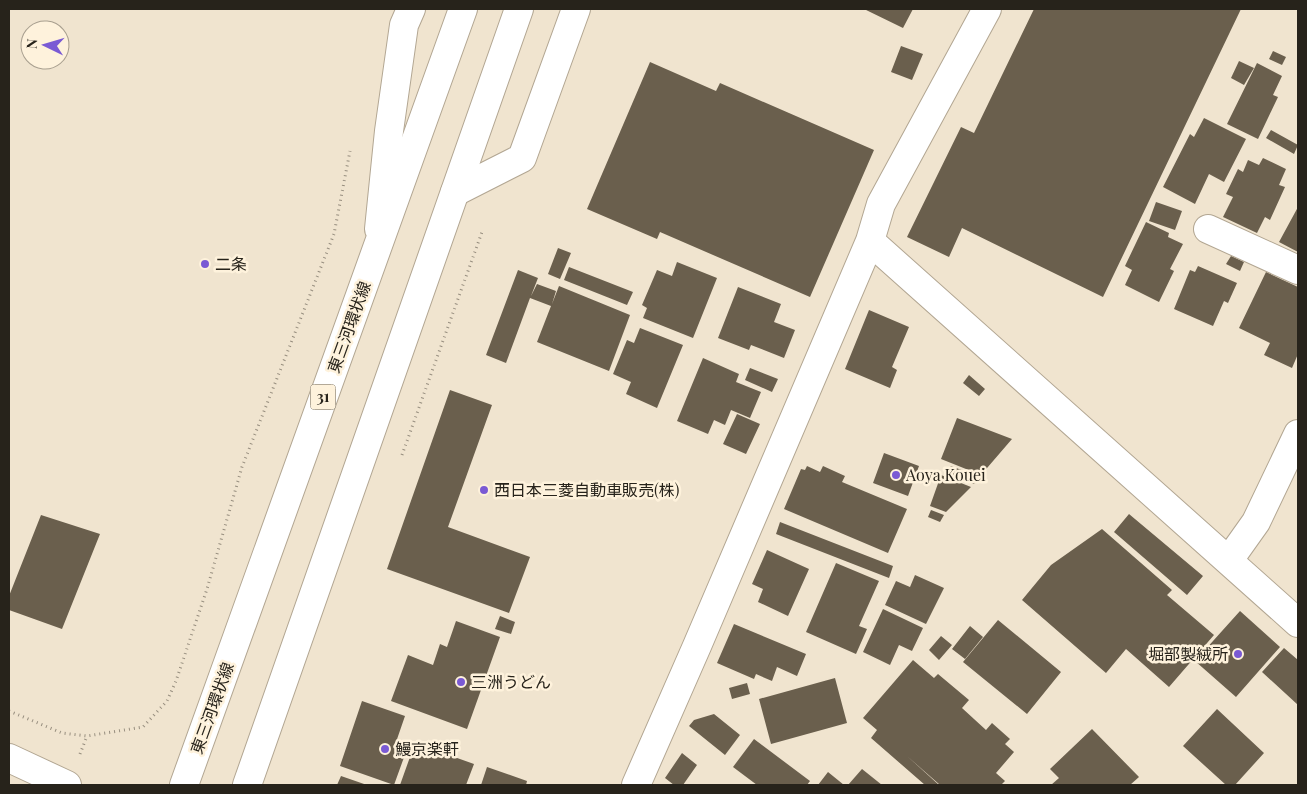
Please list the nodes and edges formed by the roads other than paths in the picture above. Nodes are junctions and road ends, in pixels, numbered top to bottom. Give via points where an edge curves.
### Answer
1 (411, 9) edge
2 (463, 9) edge
3 (519, 9) edge
4 (576, 9) edge
5 (987, 9) edge
6 (455, 192) junction
7 (1208, 229) dead end
8 (870, 241) junction
9 (377, 248) junction
10 (1298, 270) edge
11 (1298, 434) edge
12 (1229, 560) junction
13 (1298, 623) edge
14 (9, 758) edge
15 (67, 785) edge
16 (184, 785) edge
17 (247, 785) edge
18 (636, 785) edge

1 - 9 street via 404,26 389,131
2 - 9 street, 東三河環状線 / 31
3 - 6 street
4 - 6 street via 522,158
5 - 8 street via 881,204
6 - 17 street
7 - 10 street
8 - 12 street
8 - 18 street
9 - 16 street, 東三河環状線 / 31
11 - 12 street via 1256,522
12 - 13 street
14 - 15 street

